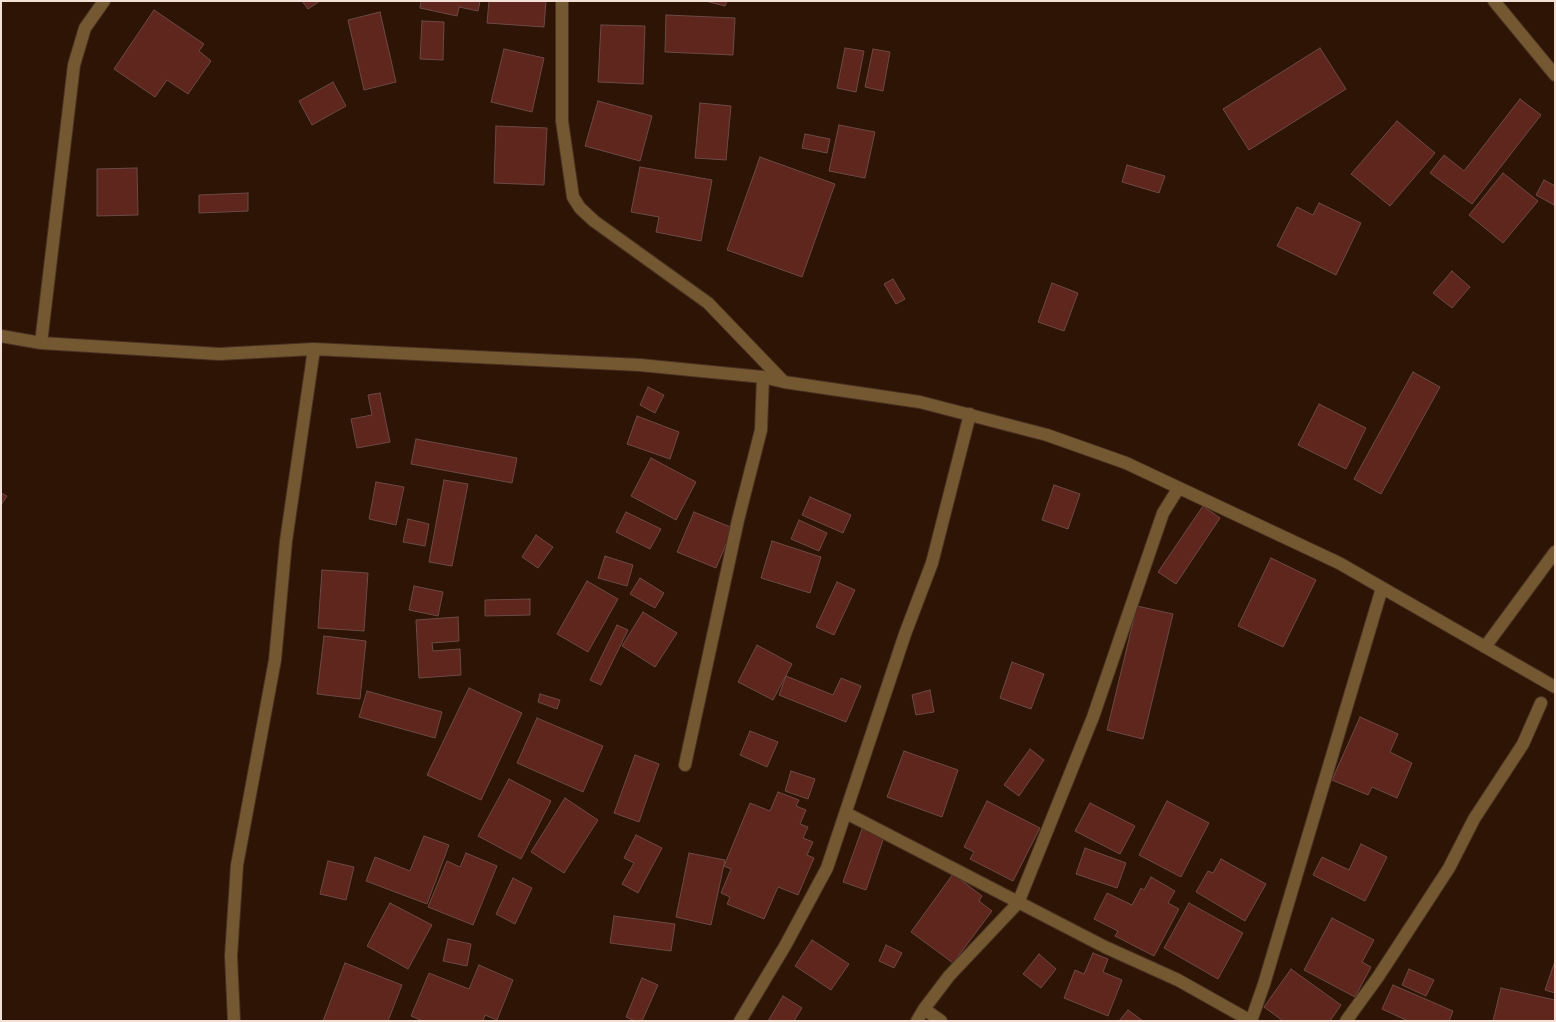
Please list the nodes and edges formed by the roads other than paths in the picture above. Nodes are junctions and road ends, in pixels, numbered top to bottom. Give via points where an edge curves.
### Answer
1 (104, 1) edge
2 (562, 1) edge
3 (1494, 1) edge
4 (1555, 75) edge
5 (1, 336) edge
6 (41, 343) junction
7 (314, 349) junction
8 (763, 377) junction
9 (784, 382) junction
10 (970, 414) junction
11 (1178, 489) junction
12 (1555, 552) edge
13 (1382, 588) junction
14 (1485, 647) junction
15 (1555, 687) edge
16 (1541, 703) dead end
17 (685, 765) dead end
18 (846, 813) junction
19 (1018, 903) junction
20 (924, 1009) junction
21 (234, 1021) edge
22 (740, 1021) edge
23 (917, 1021) edge
24 (941, 1021) edge
25 (1251, 1021) edge
26 (1346, 1021) edge

1 - 6 street via 85,28 74,65
2 - 9 street via 562,121 573,197 594,221 708,303
3 - 4 street
5 - 6 street
6 - 7 street via 219,354
7 - 8 street via 640,366
7 - 21 street via 286,541 275,660 237,865 231,956
8 - 9 street
8 - 17 street via 760,430
9 - 10 street via 920,402
10 - 11 street via 1047,435 1126,463
10 - 18 street via 932,563
11 - 13 street via 1339,563
11 - 19 street via 1163,513 1093,717
12 - 14 street
13 - 14 street
13 - 25 street
14 - 15 street
16 - 26 street via 1523,744 1474,819 1449,868
18 - 19 street
18 - 22 street via 827,868
19 - 20 street
19 - 25 street via 1178,980
20 - 23 street
20 - 24 street

